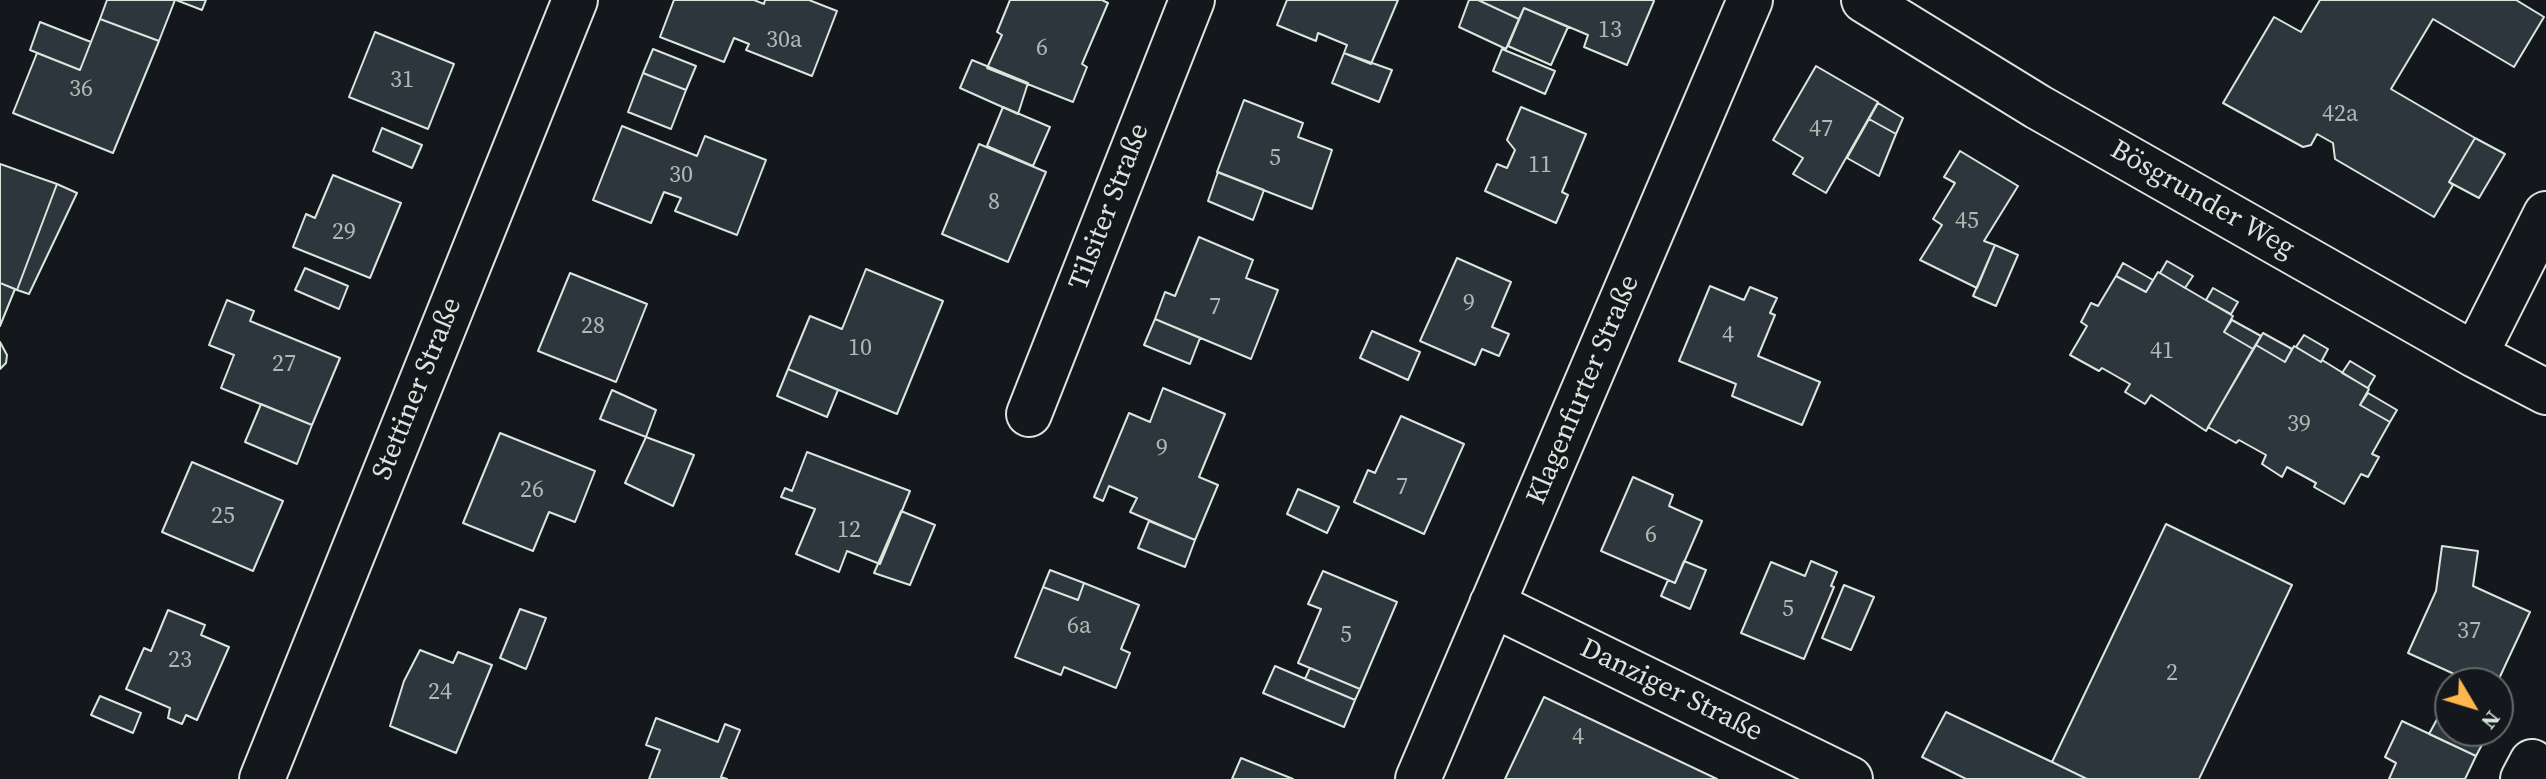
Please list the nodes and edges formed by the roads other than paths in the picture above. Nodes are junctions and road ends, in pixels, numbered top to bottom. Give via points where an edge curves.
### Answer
1 (575, 0) edge
2 (1192, 0) edge
3 (1750, 0) edge
4 (1864, 0) edge
5 (2546, 214) edge
6 (2475, 355) junction
7 (2546, 392) edge
8 (1029, 414) dead end
9 (1492, 604) junction
10 (277, 774) edge
11 (1418, 779) edge
12 (1850, 779) edge

1 - 10 street, Stettiner Straße
2 - 8 street, Tilsiter Straße
3 - 9 street, Klagenfurter Straße
4 - 6 street, Bösgrunder Weg via 2038,107
5 - 6 street
6 - 7 street, Bösgrunder Weg
9 - 11 street, Klagenfurter Straße
9 - 12 street, Danziger Straße

